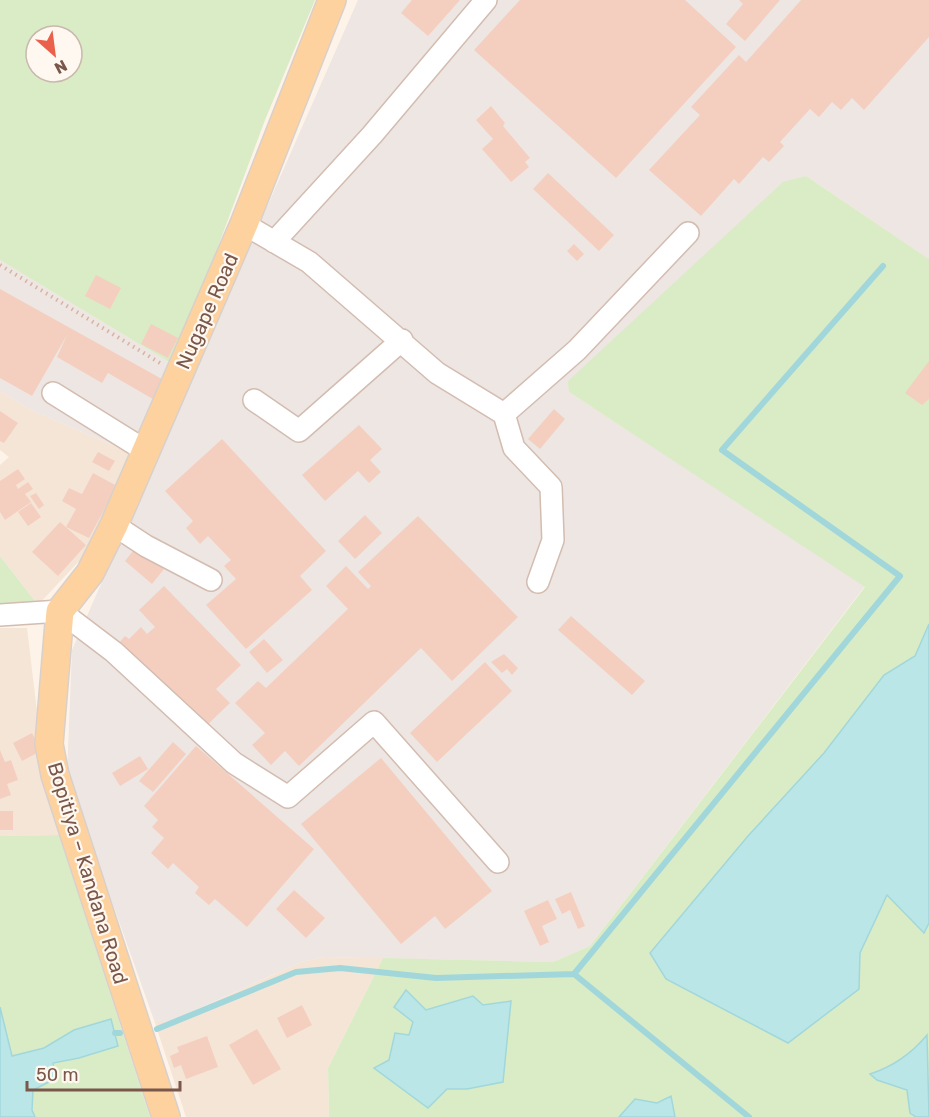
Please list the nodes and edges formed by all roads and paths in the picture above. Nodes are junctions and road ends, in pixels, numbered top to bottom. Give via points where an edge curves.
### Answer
1 (332, 0) edge
2 (486, 0) edge
3 (244, 224) junction
4 (688, 233) dead end
5 (274, 242) junction
6 (0, 265) edge
7 (402, 340) junction
8 (180, 373) junction
9 (53, 393) dead end
10 (254, 399) dead end
11 (504, 414) junction
12 (146, 451) junction
13 (114, 525) junction
14 (211, 580) dead end
15 (538, 582) dead end
16 (60, 610) junction
17 (0, 615) edge
18 (498, 862) dead end
19 (166, 1117) edge

1 - 3 main road, Nugape Road
2 - 5 street via 372,135
3 - 5 street
3 - 8 main road, Nugape Road
4 - 11 street via 577,350
5 - 7 street via 309,262
6 - 8 path
7 - 10 street via 299,431
7 - 11 street via 437,374
8 - 12 main road, Nugape Road
9 - 12 street
11 - 15 street via 514,448 551,487 553,540
12 - 13 main road, Nugape Road
13 - 14 street
13 - 16 main road, Nugape Road via 90,573
16 - 17 street
16 - 18 street via 114,652 234,763 288,796 374,722
16 - 19 main road, Bopitiya – Kandana Road via 49,744 55,775

